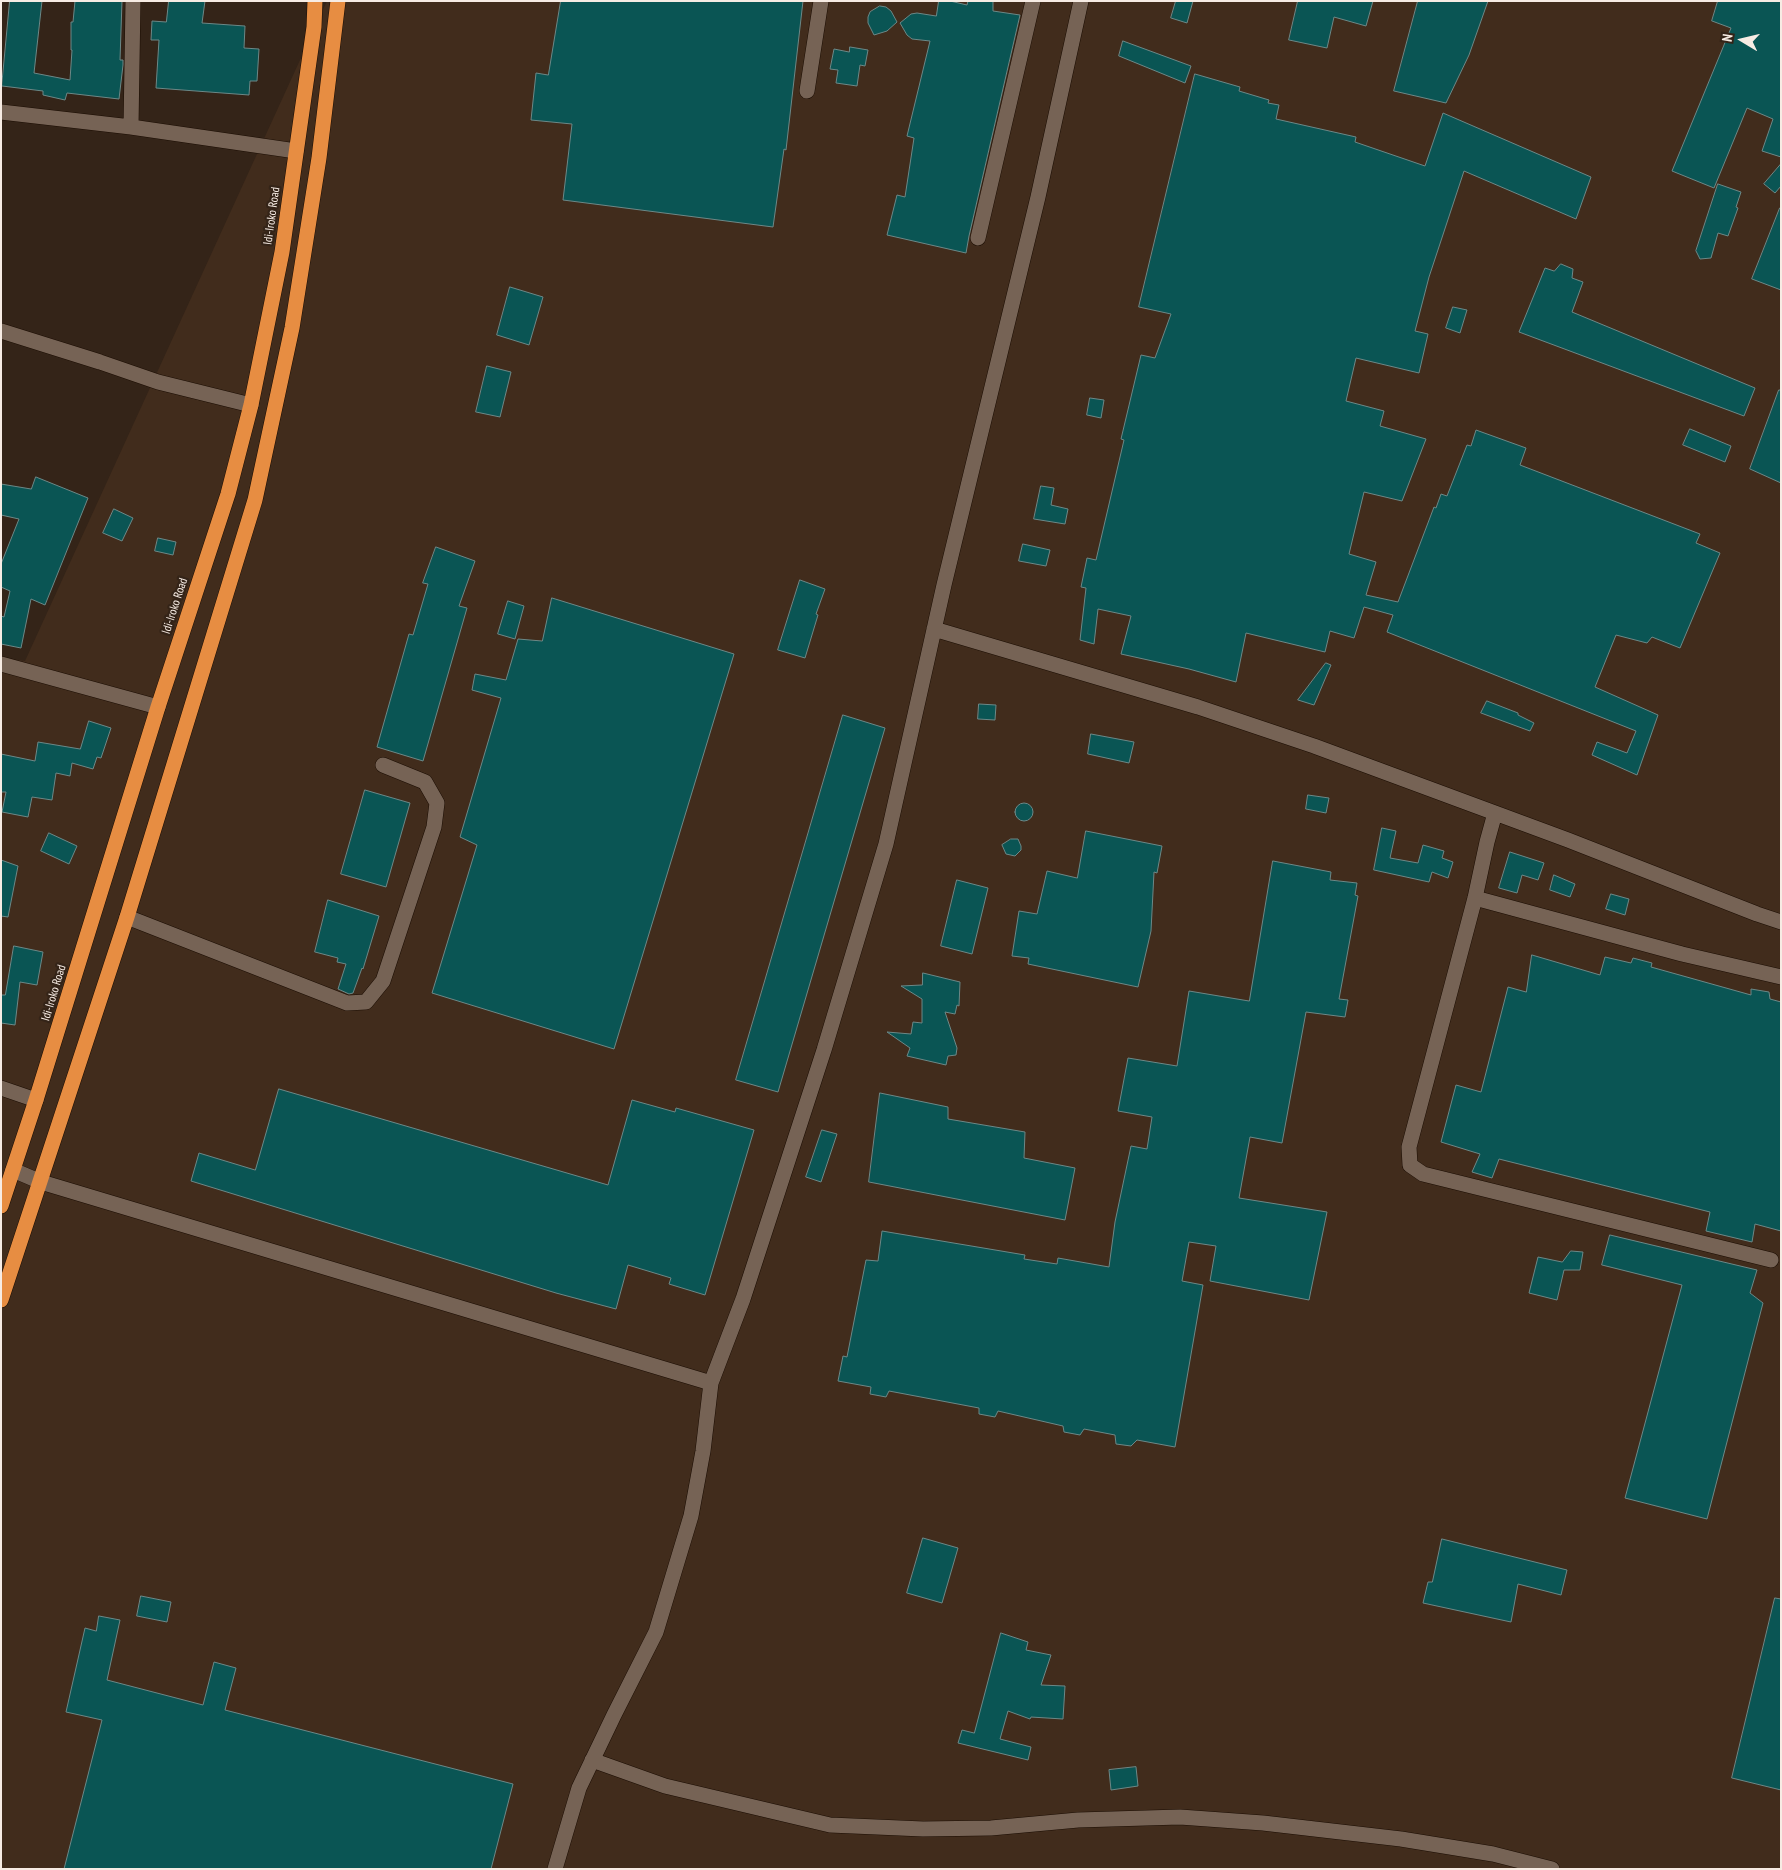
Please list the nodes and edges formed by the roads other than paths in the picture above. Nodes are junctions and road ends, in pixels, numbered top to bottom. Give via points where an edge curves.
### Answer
1 (133, 1) edge
2 (315, 1) edge
3 (338, 1) edge
4 (821, 1) edge
5 (1033, 1) edge
6 (1081, 1) edge
7 (807, 91) dead end
8 (1, 112) edge
9 (131, 127) junction
10 (296, 151) junction
11 (978, 238) dead end
12 (1, 331) edge
13 (251, 405) junction
14 (934, 629) junction
15 (1, 664) edge
16 (158, 708) junction
17 (383, 765) dead end
18 (1495, 813) junction
19 (1475, 898) junction
20 (127, 917) junction
21 (1781, 922) edge
22 (1781, 977) edge
23 (1, 1088) edge
24 (36, 1100) junction
25 (7, 1179) edge
26 (41, 1182) junction
27 (1, 1206) edge
28 (1771, 1260) dead end
29 (1, 1300) edge
30 (711, 1383) junction
31 (592, 1760) junction
32 (555, 1869) edge
33 (1552, 1869) edge

1 - 9 street
2 - 10 highway, Idi-Iroko Road
3 - 20 highway via 319,158 292,328 255,500
4 - 7 street
5 - 11 street
6 - 14 street via 1038,197
8 - 9 street
9 - 10 street
10 - 13 highway, Idi-Iroko Road via 282,252
12 - 13 street via 158,382
13 - 16 highway, Idi-Iroko Road via 228,494
14 - 18 street via 1198,707
14 - 30 street via 886,844 866,915 743,1299
15 - 16 street
16 - 24 highway, Idi-Iroko Road
17 - 20 street via 425,782 437,803 434,827 383,981 366,1002 346,1003
18 - 19 street
18 - 21 street
19 - 22 street
19 - 28 street via 1409,1147 1410,1165 1423,1174
20 - 26 highway
23 - 24 street
24 - 25 highway, Idi-Iroko Road
25 - 26 street
25 - 27 highway, Idi-Iroko Road
26 - 29 highway
26 - 30 street
30 - 31 street via 704,1451 691,1516 656,1632
31 - 32 street via 579,1788
31 - 33 street via 665,1786 830,1825 991,1828 1078,1820 1180,1817 1263,1822 1493,1854

